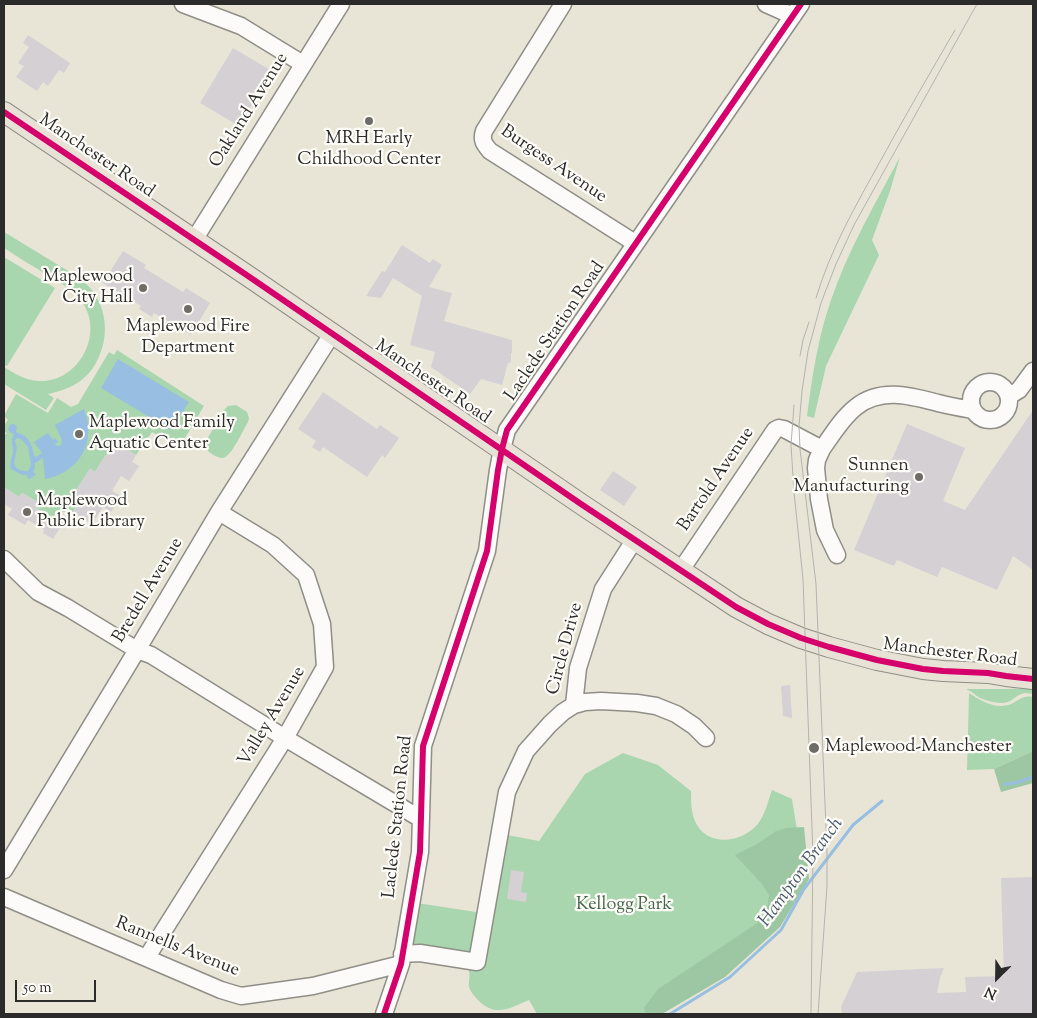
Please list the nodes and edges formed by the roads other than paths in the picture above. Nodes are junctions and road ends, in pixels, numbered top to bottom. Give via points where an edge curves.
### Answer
1 (183, 4) edge
2 (341, 4) edge
3 (562, 4) edge
4 (766, 4) edge
5 (797, 10) edge
6 (303, 64) junction
7 (4, 112) edge
8 (194, 240) junction
9 (635, 243) junction
10 (332, 334) junction
11 (1033, 371) edge
12 (1009, 396) junction
13 (973, 410) junction
14 (502, 449) junction
15 (822, 449) junction
16 (219, 512) junction
17 (635, 540) junction
18 (837, 555) dead end
19 (4, 559) edge
20 (681, 570) junction
21 (138, 650) junction
22 (1033, 664) edge
23 (988, 674) junction
24 (1033, 679) edge
25 (574, 705) junction
26 (285, 738) junction
27 (706, 738) dead end
28 (421, 819) junction
29 (4, 870) edge
30 (4, 897) edge
31 (147, 958) junction
32 (401, 959) junction
33 (477, 962) joint
34 (384, 1014) edge

1 - 6 street via 241,26
2 - 6 street, Oakland Avenue
3 - 9 street, Burgess Avenue via 482,139 490,151
4 - 5 street
5 - 9 street, Laclede Station Road
6 - 8 street, Oakland Avenue
7 - 8 main road, Manchester Road
8 - 10 main road, Manchester Road
9 - 14 street, Laclede Station Road via 507,430
10 - 14 main road, Manchester Road
10 - 16 street, Bredell Avenue
11 - 12 street via 1020,390
12 - 13 street via 1008,408 1000,418 982,419
12 - 13 street via 1003,386 985,382 972,393
13 - 15 street via 898,394 882,396 856,406
14 - 17 main road, Manchester Road
14 - 28 street, Laclede Station Road via 487,550 423,746
15 - 18 street via 816,468 819,498 825,530
15 - 20 street, Bartold Avenue via 784,429 774,430
16 - 21 street, Bredell Avenue
16 - 26 street, Valley Avenue via 273,545 306,575 322,624 325,668
17 - 20 main road, Manchester Road
17 - 25 street, Circle Drive via 603,589 578,668
19 - 21 street via 38,592
20 - 23 main road, Manchester Road via 736,607 801,638 904,666
21 - 26 street
21 - 29 street, Bredell Avenue
22 - 23 main road, Manchester Road
23 - 24 main road, Manchester Road
25 - 27 street via 601,701 656,706 676,714
25 - 33 street, Circle Drive via 562,712 526,751 507,792
26 - 28 street
26 - 31 street, Valley Avenue
28 - 32 street, Laclede Station Road via 420,852
30 - 31 street, Rannells Avenue
31 - 32 street, Rannells Avenue via 241,996 313,986
32 - 33 street, Rannells Avenue via 420,953
32 - 34 street, Laclede Station Road

